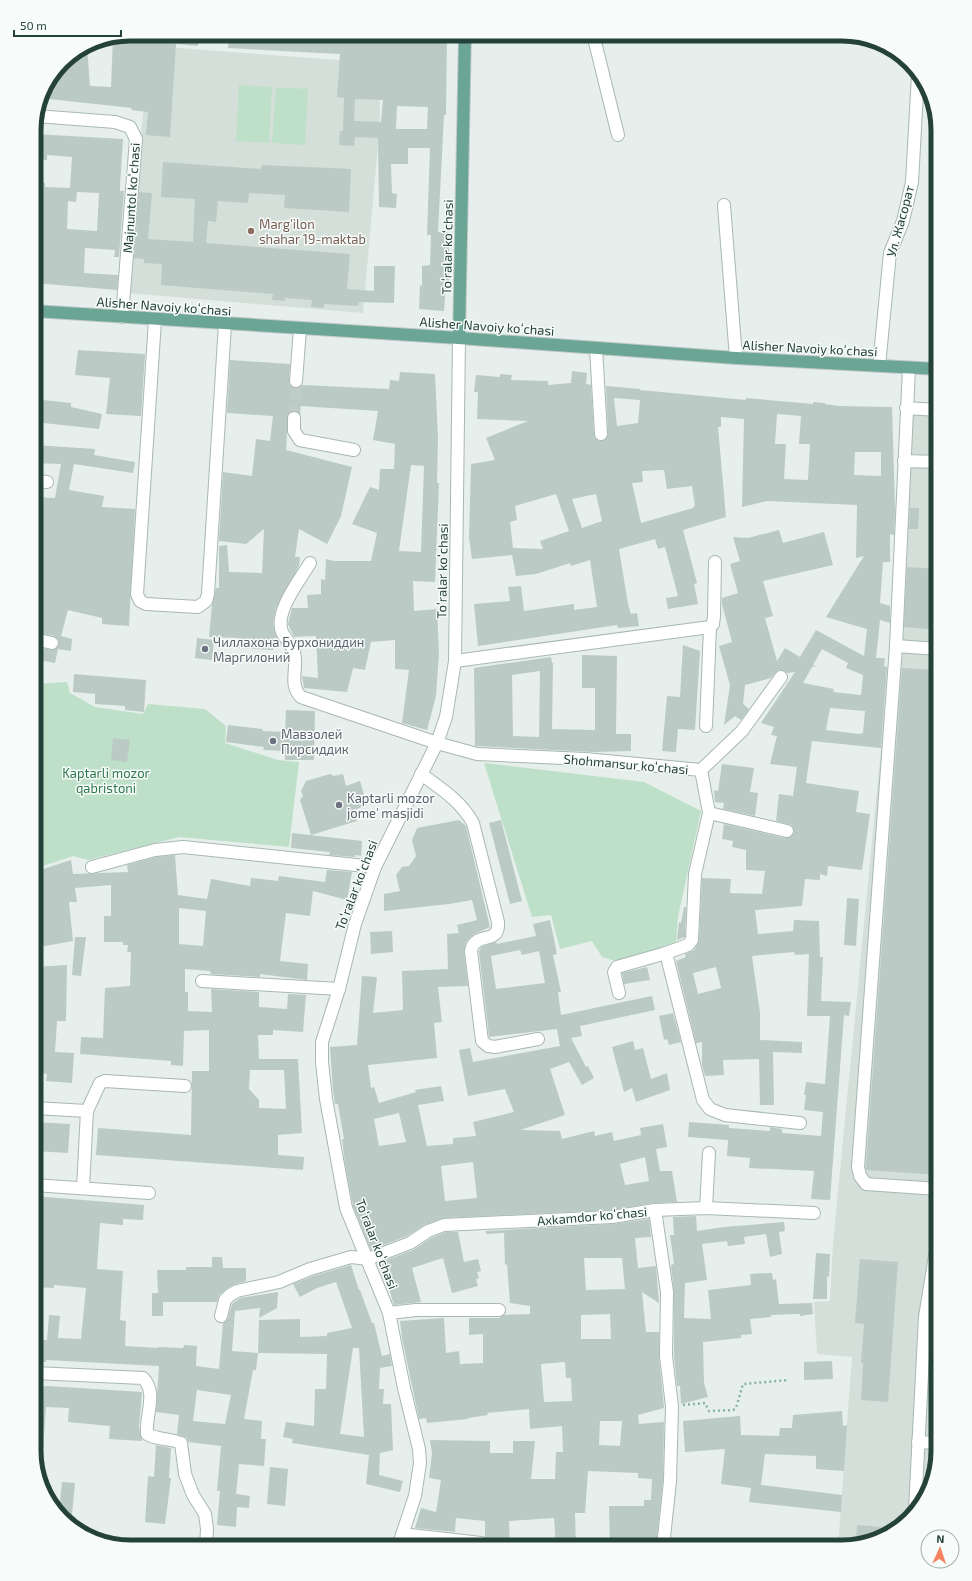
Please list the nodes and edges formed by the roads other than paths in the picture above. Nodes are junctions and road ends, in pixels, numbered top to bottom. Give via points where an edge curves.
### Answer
1 (465, 41) edge
2 (595, 41) edge
3 (918, 84) edge
4 (42, 116) edge
5 (618, 135) dead end
6 (724, 205) dead end
7 (41, 311) edge
8 (122, 317) junction
9 (155, 320) junction
10 (226, 324) junction
11 (300, 329) junction
12 (459, 338) junction
13 (596, 348) junction
14 (736, 358) junction
15 (880, 366) junction
16 (909, 368) junction
17 (931, 369) edge
18 (296, 381) tunnel mouth
19 (906, 408) junction
20 (931, 410) edge
21 (294, 418) tunnel mouth
22 (601, 434) dead end
23 (354, 450) dead end
24 (904, 461) junction
25 (931, 462) edge
26 (41, 482) edge
27 (47, 482) dead end
28 (715, 562) dead end
29 (310, 563) dead end
30 (710, 627) junction
31 (41, 641) edge
32 (52, 643) dead end
33 (896, 646) junction
34 (931, 648) edge
35 (455, 660) junction
36 (781, 677) dead end
37 (706, 726) dead end
38 (437, 743) junction
39 (700, 770) junction
40 (421, 774) junction
41 (709, 814) junction
42 (787, 831) dead end
43 (92, 867) dead end
44 (375, 867) junction
45 (666, 953) junction
46 (202, 981) dead end
47 (339, 989) junction
48 (619, 992) dead end
49 (538, 1039) dead end
50 (185, 1086) dead end
51 (41, 1108) edge
52 (87, 1111) junction
53 (800, 1123) dead end
54 (709, 1153) dead end
55 (41, 1185) edge
56 (83, 1188) junction
57 (931, 1189) edge
58 (149, 1193) dead end
59 (706, 1208) junction
60 (655, 1210) junction
61 (814, 1213) dead end
62 (368, 1259) junction
63 (931, 1280) edge
64 (499, 1310) dead end
65 (389, 1313) junction
66 (221, 1316) dead end
67 (41, 1373) edge
68 (918, 1442) junction
69 (931, 1443) edge
70 (916, 1500) edge
71 (402, 1534) junction
72 (207, 1540) edge
73 (400, 1540) edge
74 (455, 1540) edge
75 (664, 1540) edge

1 - 12 main road, Toʻralar koʻchasi
2 - 5 street
3 - 15 street, Ул. Жасорат via 912,182 903,221 890,253
4 - 8 street, Majnuntol koʻchasi via 115,122 130,128 136,139
6 - 14 street
7 - 8 main road, Alisher Navoiy koʻchasi
8 - 9 main road, Alisher Navoiy koʻchasi
9 - 10 main road, Alisher Navoiy koʻchasi
9 - 10 street via 137,594 140,601 146,604 176,606 198,607 206,601 208,594
10 - 11 main road, Alisher Navoiy koʻchasi
11 - 12 main road, Alisher Navoiy koʻchasi
11 - 18 street
12 - 13 main road, Alisher Navoiy koʻchasi
12 - 35 street, Toʻralar koʻchasi
13 - 14 main road, Alisher Navoiy koʻchasi
13 - 22 street
14 - 15 main road, Alisher Navoiy koʻchasi
15 - 16 main road, Alisher Navoiy koʻchasi
16 - 17 main road, Alisher Navoiy koʻchasi
16 - 19 street
19 - 20 street
19 - 24 street
21 - 23 street via 294,431 300,440
24 - 25 street
24 - 33 street
26 - 27 street
28 - 30 street via 714,616
29 - 38 street, Shohmansur koʻchasi via 284,605 281,619 282,633 294,653 294,686 298,695 306,700
30 - 35 street
30 - 37 street
31 - 32 street
33 - 34 street
33 - 57 street via 858,1167 860,1176 866,1184
35 - 38 street, Toʻralar koʻchasi via 446,717
36 - 39 street via 742,731
38 - 39 street, Shohmansur koʻchasi via 477,754 585,759
38 - 40 street, Toʻralar koʻchasi
39 - 41 street, Shohmansur koʻchasi
40 - 44 street, Toʻralar koʻchasi
40 - 49 street via 467,811 473,823 498,922 498,931 494,935 476,940 471,951 482,1041 488,1046 495,1047
41 - 42 street
41 - 45 street, Shohmansur koʻchasi via 695,874 692,940 688,945
43 - 44 street via 155,850 183,847
44 - 47 street, Toʻralar koʻchasi via 355,924
45 - 48 street via 617,967 614,972
45 - 53 street via 706,1106 726,1115
46 - 47 street
47 - 62 street, Toʻralar koʻchasi via 322,1042 322,1062 346,1208
50 - 52 street via 105,1081 97,1086
51 - 52 street
52 - 56 street
54 - 59 street
55 - 56 street
56 - 58 street
59 - 60 street
59 - 61 street
60 - 62 street, Axkamdor koʻchasi via 612,1217 444,1225 428,1231 410,1243
60 - 75 street, Axkamdor koʻchasi via 668,1292 666,1356 672,1406 670,1481
62 - 65 street, Toʻralar koʻchasi
62 - 66 street via 351,1257 310,1269 279,1282 237,1291 225,1300
63 - 68 street via 925,1317
64 - 65 street via 416,1310
65 - 71 street, Toʻralar koʻchasi via 419,1456 415,1496
67 - 72 street via 143,1378 149,1384 151,1394 146,1434 181,1443 185,1474 193,1495 205,1514
68 - 69 street
68 - 70 street
71 - 73 street, Toʻralar koʻchasi
71 - 74 street

